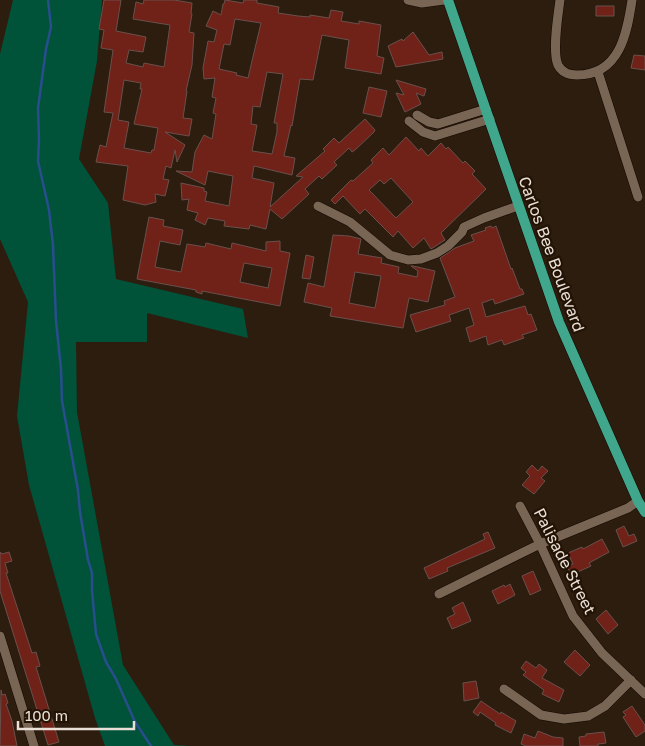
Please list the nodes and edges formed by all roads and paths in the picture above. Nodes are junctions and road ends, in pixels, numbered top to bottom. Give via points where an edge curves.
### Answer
1 (408, 0) edge
2 (446, 0) edge
3 (560, 0) edge
4 (632, 0) edge
5 (598, 72) junction
6 (417, 114) dead end
7 (488, 114) junction
8 (408, 121) dead end
9 (638, 197) dead end
10 (318, 206) dead end
11 (518, 206) junction
12 (638, 501) junction
13 (520, 506) dead end
14 (645, 512) edge
15 (540, 544) junction
16 (439, 594) dead end
17 (0, 636) edge
18 (631, 680) junction
19 (504, 689) dead end
20 (645, 694) edge
21 (34, 746) edge

1 - 2 street via 422,3
2 - 7 main road, Carlos Bee Boulevard
3 - 5 street via 558,64 562,71 571,75
4 - 5 street via 628,31 622,46 612,61
5 - 9 street
6 - 7 street via 438,124
7 - 8 street via 435,136 422,132
7 - 11 main road, Carlos Bee Boulevard
10 - 11 street via 350,222 390,255 408,260 437,253 464,228
11 - 12 main road, Carlos Bee Boulevard via 559,322
12 - 14 main road, Carlos Bee Boulevard
12 - 15 street
13 - 15 street, Palisade Street
15 - 16 street
15 - 18 street, Palisade Street via 573,616 602,653
17 - 21 street
18 - 19 street via 606,706 588,716 564,719 541,715
18 - 20 street, Palisade Street

